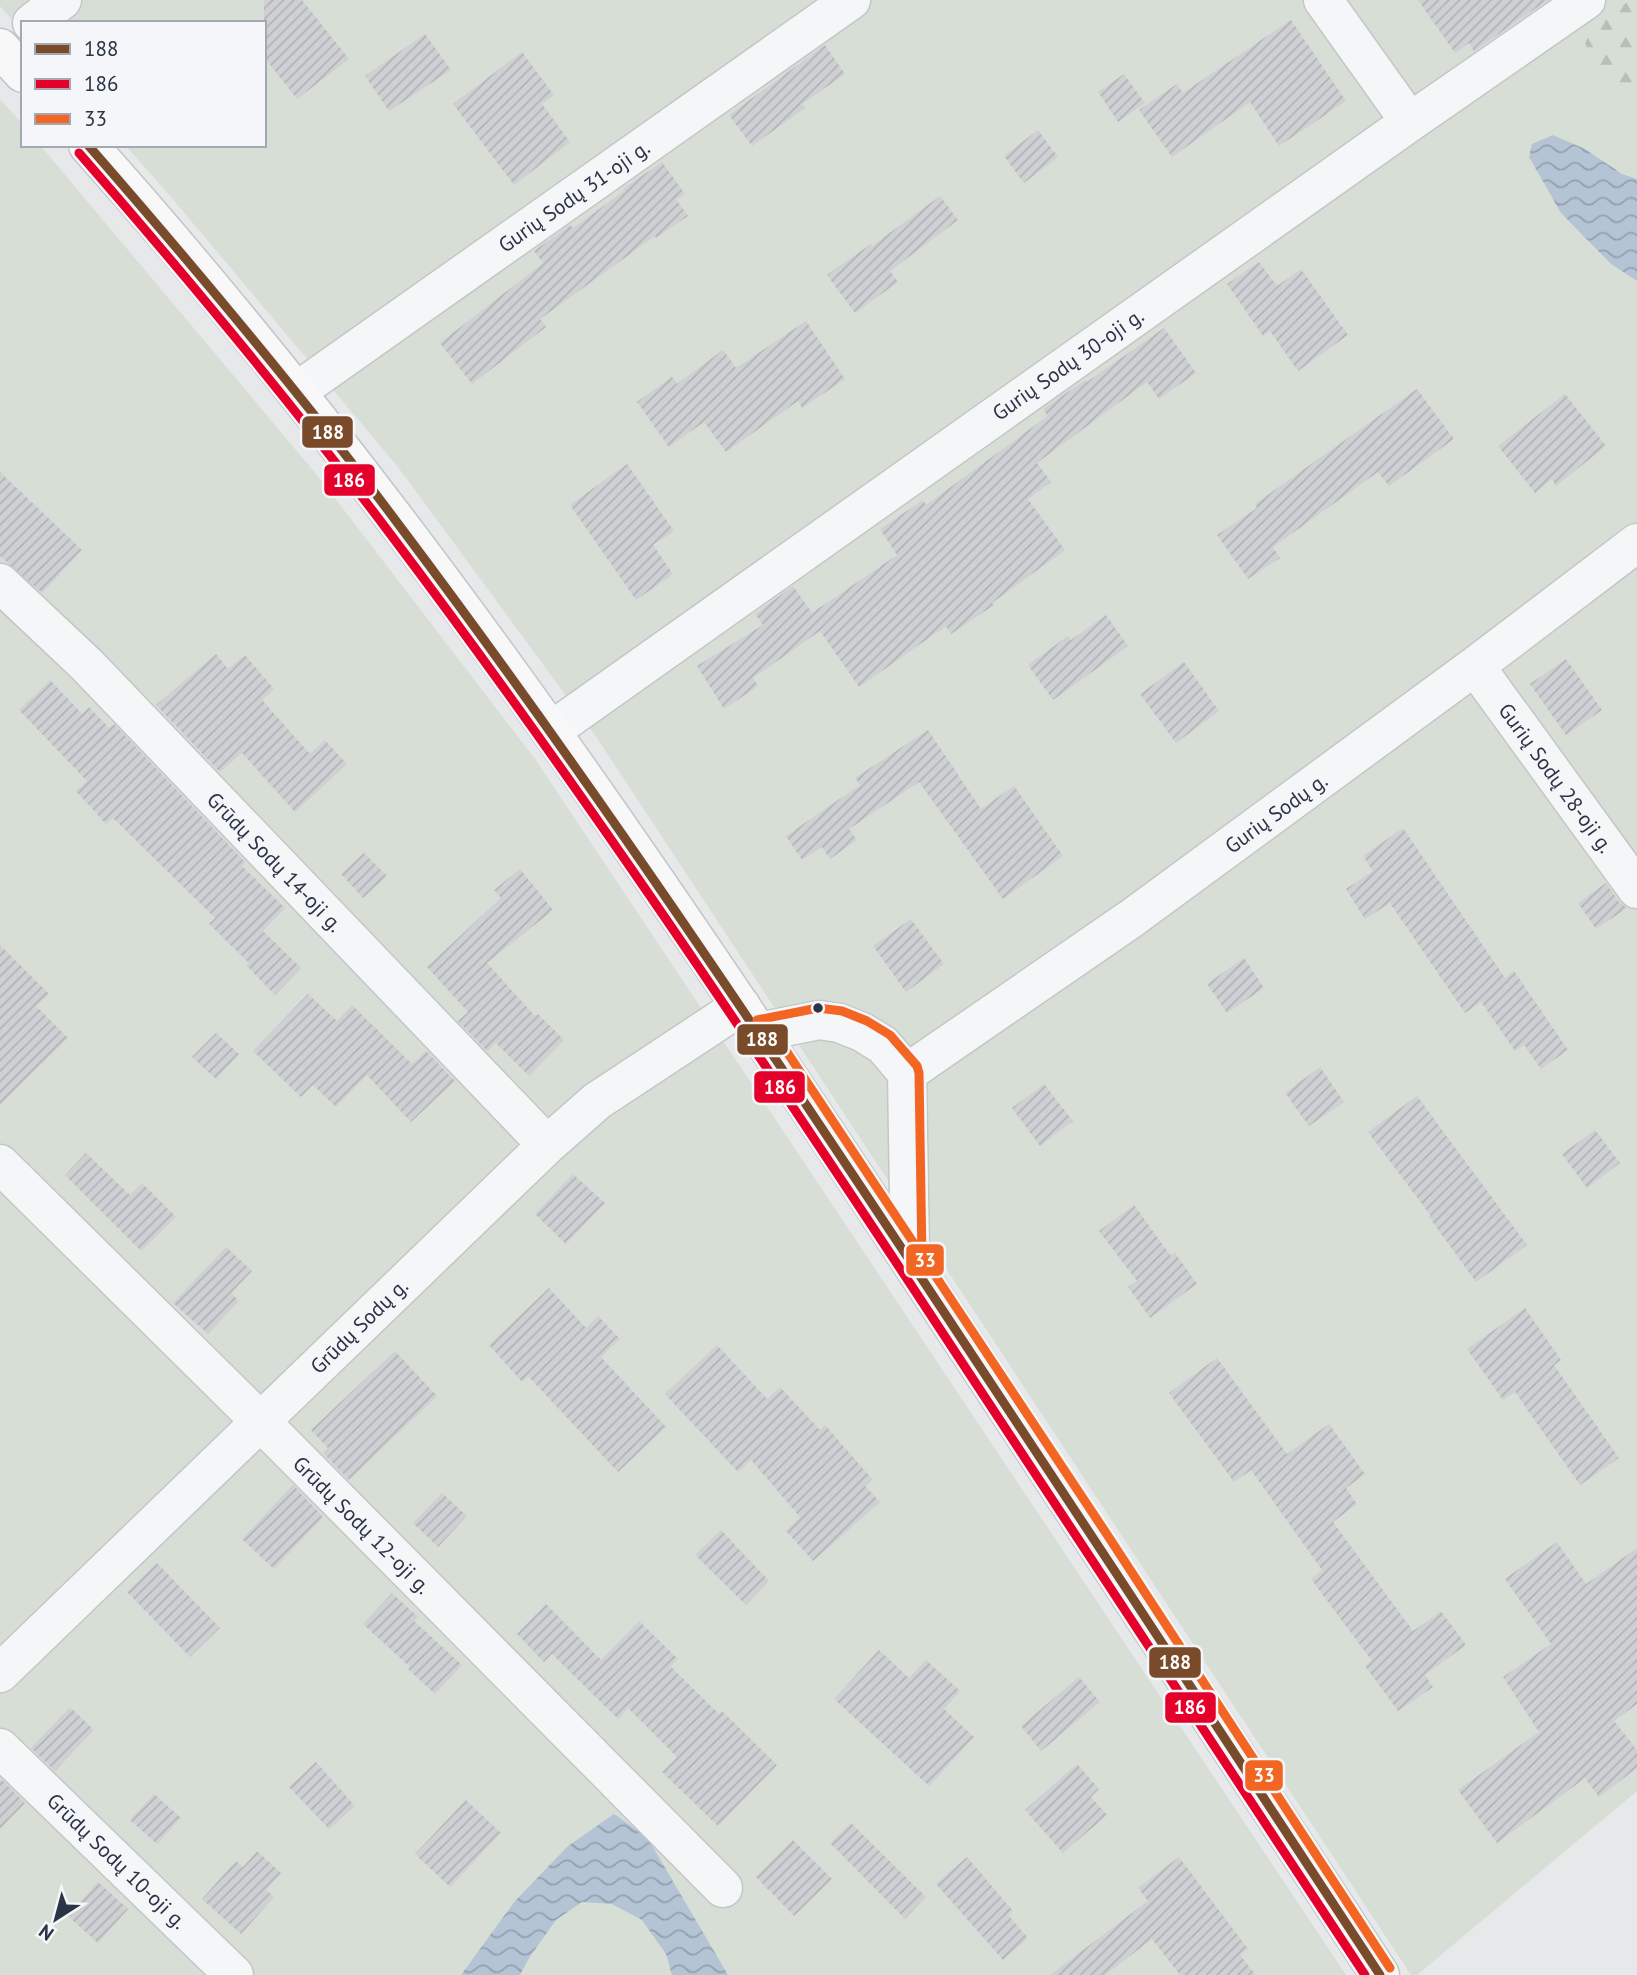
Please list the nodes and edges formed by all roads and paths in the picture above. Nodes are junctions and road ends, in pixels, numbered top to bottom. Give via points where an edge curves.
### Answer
1 (62, 0) edge
2 (851, 0) edge
3 (1323, 0) edge
4 (1586, 0) edge
5 (35, 21) edge
6 (21, 31) edge
7 (0, 47) edge
8 (21, 71) edge
9 (1410, 122) junction
10 (90, 147) edge
11 (296, 392) junction
12 (1637, 542) edge
13 (0, 583) edge
14 (1475, 666) junction
15 (551, 731) junction
16 (1637, 889) edge
17 (750, 1019) junction
18 (907, 1073) junction
19 (547, 1145) junction
20 (0, 1164) edge
21 (910, 1260) junction
22 (260, 1421) junction
23 (0, 1673) edge
24 (0, 1748) edge
25 (723, 1888) dead end
26 (234, 1975) edge
27 (1380, 1975) edge

1 - 5 street
2 - 11 street, Gurių Sodų 31-oji g.
3 - 9 street
4 - 9 street, Gurių Sodų 30-oji g.
6 - 7 street
7 - 8 main road
9 - 15 street, Gurių Sodų 30-oji g.
10 - 11 main road
11 - 15 main road
12 - 14 street, Gurių Sodų g.
13 - 19 street, Grūdų Sodų 14-oji g. via 87,665
14 - 16 street, Gurių Sodų 28-oji g.
14 - 18 street, Gurių Sodų g. via 1132,918
15 - 17 main road
17 - 18 street via 839,1023 883,1045
17 - 19 street, Grūdų Sodų g. via 597,1101
17 - 21 main road
18 - 21 street
19 - 22 street, Grūdų Sodų g.
20 - 22 street, Grūdų Sodų 12-oji g.
21 - 27 main road
22 - 23 street, Grūdų Sodų g.
22 - 25 street, Grūdų Sodų 12-oji g.
24 - 26 street, Grūdų Sodų 10-oji g.

